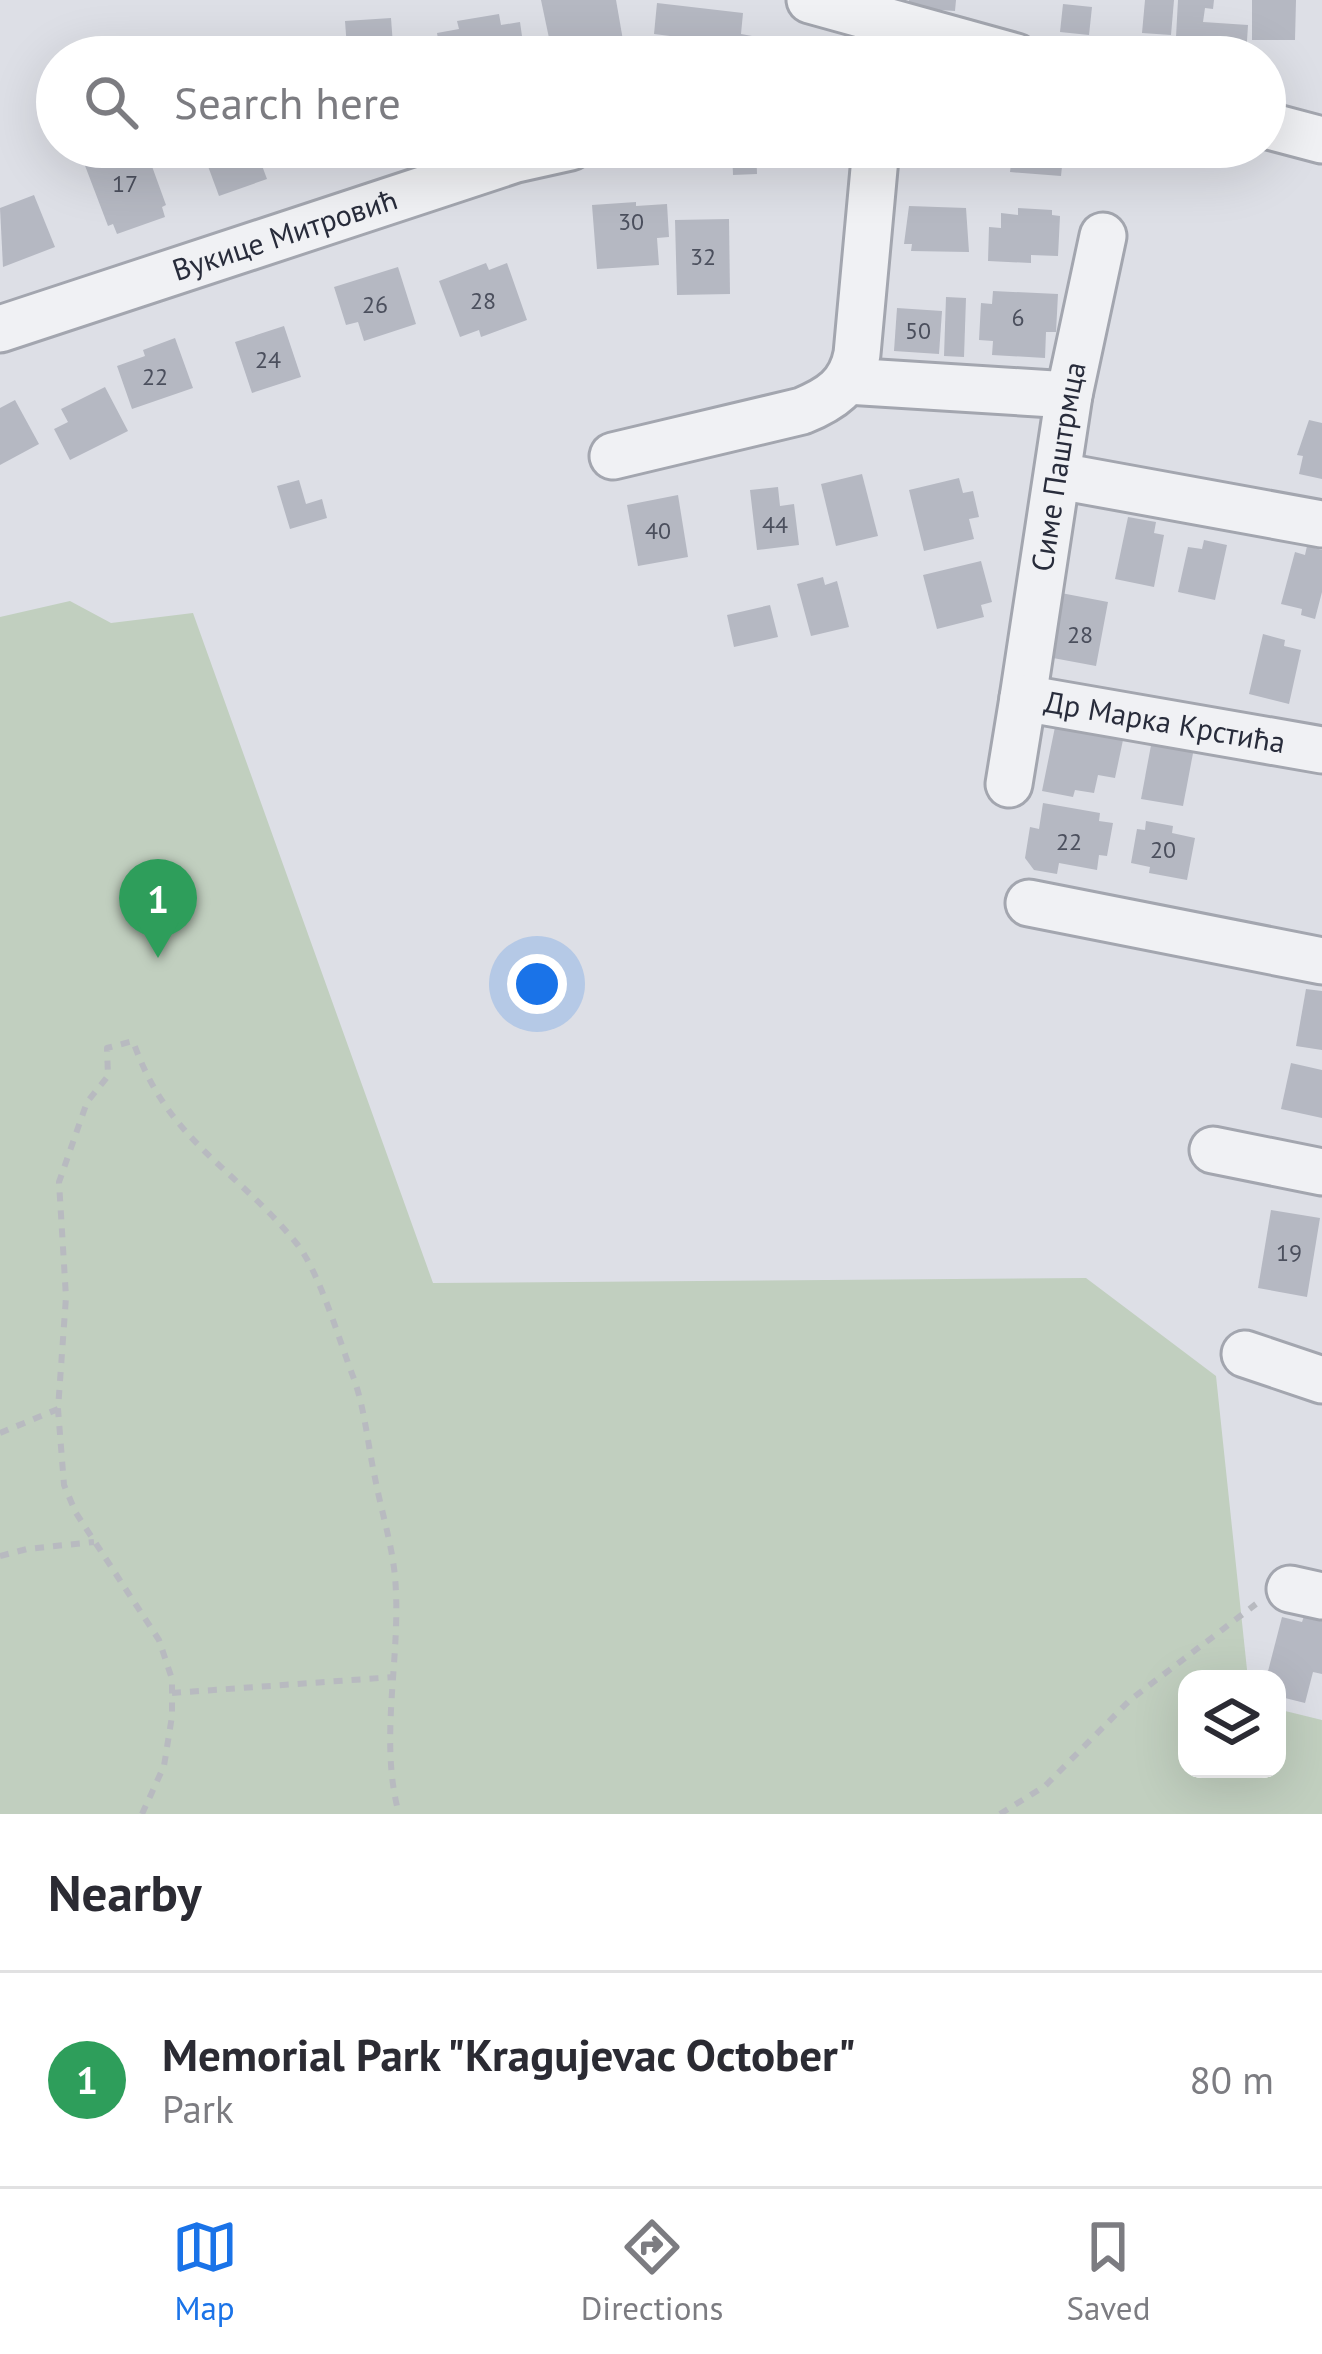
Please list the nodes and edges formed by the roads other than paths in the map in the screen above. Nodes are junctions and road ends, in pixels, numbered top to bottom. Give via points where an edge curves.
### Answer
1 (810, 0) edge
2 (904, 36) edge
3 (1286, 131) edge
4 (1322, 140) edge
5 (489, 168) edge
6 (874, 168) edge
7 (1103, 236) dead end
8 (0, 329) edge
9 (847, 381) junction
10 (1069, 395) junction
11 (614, 456) dead end
12 (1059, 476) junction
13 (1322, 524) edge
14 (1023, 698) junction
15 (1322, 750) edge
16 (1009, 784) dead end
17 (1029, 903) dead end
18 (1322, 961) edge
19 (1213, 1150) dead end
20 (1322, 1172) edge
21 (1245, 1354) dead end
22 (1322, 1379) edge

1 - 2 street
3 - 4 street
5 - 8 street, Вукице Митровић
6 - 9 street via 857,354
7 - 10 street, Симе Паштрмца
9 - 10 street
9 - 11 street via 802,412
10 - 12 street, Симе Паштрмца
12 - 13 street
12 - 14 street, Симе Паштрмца
14 - 15 street, Др Марка Крстића
14 - 16 street, Др Марка Крстића
17 - 18 street
19 - 20 street
21 - 22 street

